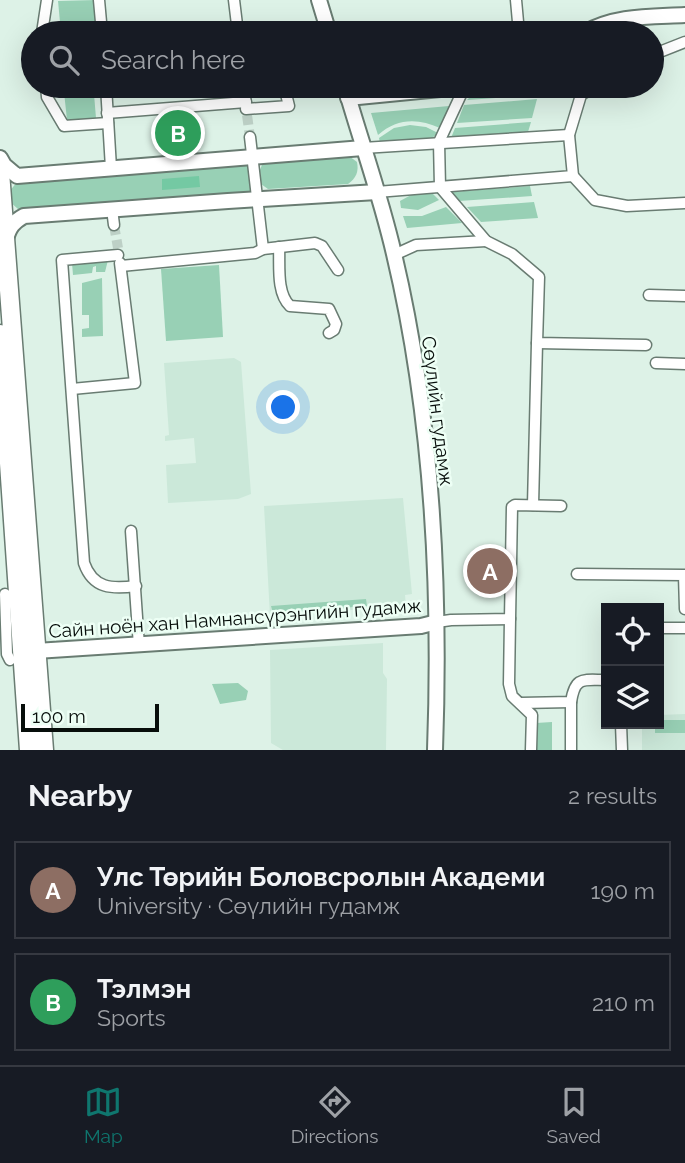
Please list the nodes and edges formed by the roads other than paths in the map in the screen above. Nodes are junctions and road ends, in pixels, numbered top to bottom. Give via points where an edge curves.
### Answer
1 (47, 0) edge
2 (99, 0) edge
3 (234, 0) edge
4 (318, 0) edge
5 (516, 0) edge
6 (685, 15) edge
7 (44, 21) edge
8 (101, 21) edge
9 (237, 21) edge
10 (325, 21) edge
11 (518, 21) edge
12 (611, 21) edge
13 (685, 42) edge
14 (664, 50) edge
15 (48, 98) edge
16 (107, 98) edge
17 (245, 98) edge
18 (287, 98) edge
19 (349, 98) edge
20 (459, 98) edge
21 (581, 98) edge
22 (246, 109) junction
23 (108, 118) junction
24 (569, 135) junction
25 (250, 137) tunnel mouth
26 (439, 142) junction
27 (363, 148) junction
28 (254, 157) junction
29 (0, 158) edge
30 (111, 168) junction
31 (0, 172) edge
32 (573, 176) junction
33 (440, 187) junction
34 (377, 192) junction
35 (259, 198) junction
36 (685, 203) edge
37 (112, 209) junction
38 (114, 225) tunnel mouth
39 (6, 239) junction
40 (486, 241) junction
41 (279, 247) junction
42 (263, 249) junction
43 (394, 254) junction
44 (121, 266) junction
45 (338, 270) dead end
46 (649, 295) dead end
47 (685, 296) edge
48 (329, 333) dead end
49 (0, 334) edge
50 (537, 343) junction
51 (646, 345) dead end
52 (656, 363) dead end
53 (685, 364) edge
54 (72, 388) junction
55 (3, 422) edge
56 (533, 505) junction
57 (561, 506) dead end
58 (131, 531) dead end
59 (577, 574) dead end
60 (136, 586) junction
61 (8, 593) edge
62 (685, 609) edge
63 (510, 619) junction
64 (437, 622) junction
65 (664, 628) edge
66 (685, 628) edge
67 (139, 646) junction
68 (17, 659) edge
69 (601, 680) edge
70 (571, 702) junction
71 (521, 703) junction
72 (621, 729) edge
73 (29, 750) edge
74 (44, 750) edge
75 (435, 750) edge
76 (531, 750) edge
77 (571, 750) edge
78 (622, 750) edge

1 - 7 street
2 - 8 street
3 - 9 street
4 - 10 main road
5 - 11 street
6 - 12 main road
13 - 14 street
15 - 23 street via 64,126
16 - 23 street
17 - 22 street
18 - 22 street via 289,106
19 - 27 main road, Сөүлийн гудамж
20 - 26 street
21 - 24 street
22 - 23 street
23 - 30 street
24 - 26 street
24 - 32 street
25 - 28 street
26 - 27 street
26 - 33 street
27 - 28 main road
27 - 34 main road, Сөүлийн гудамж
28 - 30 main road
28 - 35 street
29 - 30 main road via 17,176
31 - 39 highway
32 - 33 street
32 - 36 street via 595,200 627,206
33 - 34 street
33 - 40 street
34 - 35 main road
34 - 43 main road, Сөүлийн гудамж
35 - 37 main road
35 - 42 street
37 - 38 street
37 - 39 main road via 23,216 9,228
39 - 68 highway
40 - 43 street via 416,245
40 - 50 street via 512,254 539,277
41 - 42 street
41 - 45 street via 315,243
41 - 48 street via 285,302 329,309 336,324
42 - 44 street
43 - 64 main road, Сөүлийн гудамж via 423,423
44 - 54 street via 135,383
44 - 54 street via 118,251 62,260
46 - 47 street
49 - 55 highway
50 - 51 street
50 - 56 street
52 - 53 street
54 - 60 street via 84,563 99,584
55 - 61 highway
56 - 57 street
56 - 63 street via 512,507
58 - 60 street
59 - 62 street via 684,575
60 - 67 street
61 - 68 highway
63 - 64 street
63 - 71 street via 509,684 512,696
64 - 67 main road, Сайн ноён хан Намнансүрэнгийн гудамж
64 - 75 main road, Сөүлийн гудамж
65 - 66 street
67 - 68 main road, Сайн ноён хан Намнансүрэнгийн гудамж
68 - 73 highway
68 - 74 highway
69 - 70 street via 577,683
70 - 71 street
70 - 77 street
71 - 76 street via 532,715
72 - 78 street

